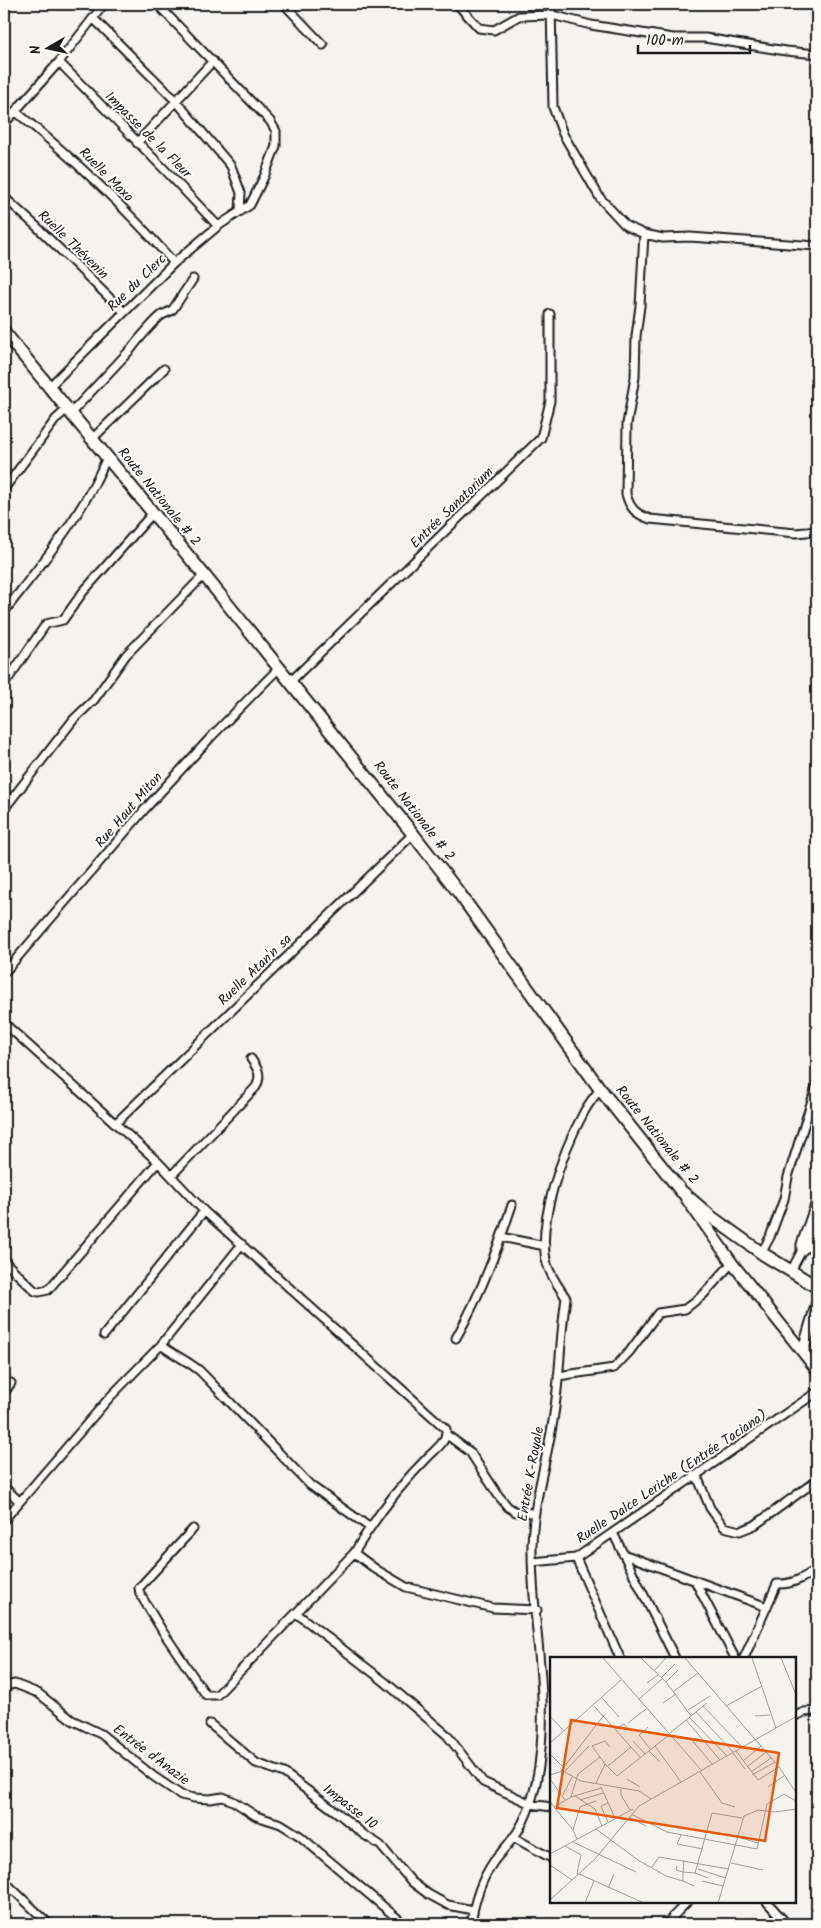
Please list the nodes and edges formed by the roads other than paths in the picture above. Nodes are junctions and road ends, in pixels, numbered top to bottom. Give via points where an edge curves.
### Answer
1 (104, 4) edge
2 (157, 4) edge
3 (284, 4) edge
4 (457, 4) edge
5 (551, 4) edge
6 (552, 15) junction
7 (92, 18) junction
8 (323, 45) dead end
9 (817, 54) edge
10 (213, 61) junction
11 (59, 62) junction
12 (176, 101) junction
13 (16, 111) junction
14 (4, 124) edge
15 (138, 142) junction
16 (4, 197) edge
17 (240, 210) junction
18 (218, 226) junction
19 (644, 234) junction
20 (817, 246) edge
21 (174, 263) junction
22 (194, 279) dead end
23 (124, 312) junction
24 (550, 314) dead end
25 (4, 334) edge
26 (164, 369) dead end
27 (49, 387) junction
28 (69, 411) junction
29 (92, 439) junction
30 (107, 457) junction
31 (4, 489) edge
32 (152, 514) junction
33 (817, 531) edge
34 (204, 575) junction
35 (4, 612) edge
36 (279, 668) junction
37 (290, 682) junction
38 (4, 685) edge
39 (4, 809) edge
40 (413, 834) junction
41 (4, 973) edge
42 (4, 1024) edge
43 (251, 1059) dead end
44 (817, 1084) edge
45 (600, 1088) junction
46 (115, 1124) junction
47 (158, 1162) junction
48 (171, 1176) junction
49 (681, 1191) junction
50 (817, 1199) edge
51 (512, 1205) dead end
52 (204, 1211) junction
53 (817, 1219) edge
54 (502, 1237) junction
55 (242, 1244) junction
56 (545, 1246) junction
57 (802, 1252) junction
58 (763, 1254) junction
59 (4, 1261) edge
60 (732, 1263) junction
61 (791, 1271) junction
62 (817, 1287) edge
63 (817, 1304) edge
64 (104, 1335) dead end
65 (456, 1338) dead end
66 (161, 1345) junction
67 (803, 1351) junction
68 (817, 1370) edge
69 (558, 1376) junction
70 (11, 1383) dead end
71 (817, 1392) edge
72 (4, 1393) edge
73 (447, 1435) junction
74 (697, 1476) junction
75 (817, 1480) edge
76 (4, 1487) edge
77 (19, 1501) junction
78 (534, 1513) junction
79 (4, 1520) edge
80 (369, 1527) junction
81 (193, 1529) dead end
82 (613, 1533) junction
83 (354, 1553) junction
84 (623, 1554) junction
85 (576, 1558) junction
86 (532, 1562) junction
87 (817, 1569) edge
88 (695, 1581) junction
89 (767, 1607) junction
90 (536, 1610) junction
91 (296, 1613) junction
92 (620, 1657) edge
93 (674, 1657) edge
94 (734, 1657) edge
95 (744, 1657) edge
96 (4, 1686) edge
97 (817, 1711) edge
98 (796, 1716) edge
99 (210, 1724) dead end
100 (531, 1804) junction
101 (550, 1807) edge
102 (513, 1837) junction
103 (550, 1857) edge
104 (4, 1881) edge
105 (686, 1903) edge
106 (768, 1903) edge
107 (473, 1910) junction
108 (49, 1924) edge
109 (404, 1924) edge
110 (471, 1924) edge
111 (666, 1924) edge
112 (786, 1924) edge

1 - 7 street
2 - 10 street
3 - 8 street
4 - 6 street via 480,28 494,30 519,16
5 - 6 street
6 - 9 street via 666,37 705,38
6 - 19 street via 553,107 564,134 600,198 626,226
7 - 11 street
7 - 12 street
10 - 12 street
10 - 17 street, Rue du Clerc via 276,131 276,146 264,177 250,205
11 - 13 street
11 - 15 street, Impasse de la Fleur
12 - 15 street
12 - 17 street via 230,166 240,192
13 - 14 street
13 - 21 street, Ruelle Maxo via 83,169
15 - 18 street, Impasse de la Fleur
16 - 23 street, Ruelle Thévenin
17 - 18 street, Rue du Clerc
18 - 21 street, Rue du Clerc
19 - 20 street via 663,238
19 - 33 street via 635,377 627,424 628,505 650,519 796,533
21 - 23 street, Rue du Clerc
22 - 28 street via 173,309 138,338 132,348
23 - 27 street, Rue du Clerc
24 - 37 street, Entrée Sanatorium via 550,401 541,438
25 - 27 main road, Route Nationale # 2
26 - 29 street
27 - 28 main road, Route Nationale # 2
28 - 29 main road, Route Nationale # 2
28 - 31 street via 56,419
29 - 30 main road, Route Nationale # 2
30 - 32 main road, Route Nationale # 2
30 - 35 street via 66,532
32 - 34 main road, Route Nationale # 2
32 - 38 street via 63,620 46,624
34 - 36 main road, Route Nationale # 2
34 - 39 street via 126,655 94,700 74,719
36 - 37 main road, Route Nationale # 2
36 - 41 street, Rue Haut Miton via 145,809
37 - 40 main road, Route Nationale # 2
40 - 45 main road, Route Nationale # 2
40 - 46 street, Ruelle Atan'n sa
42 - 46 street
43 - 48 street via 259,1070 256,1087
44 - 58 street via 784,1199
45 - 49 main road, Route Nationale # 2
45 - 56 street, Entrée K-Royale via 583,1112 561,1160 547,1211
46 - 47 street
47 - 48 street
47 - 59 street via 48,1290 35,1291
48 - 52 street
49 - 58 main road, Route Nationale # 2
49 - 60 main road
50 - 57 street via 801,1244
51 - 54 street
52 - 55 street
52 - 64 street
53 - 57 street
54 - 56 street
54 - 65 street
55 - 66 street
55 - 73 street via 441,1422
56 - 69 street, Entrée K-Royale via 552,1278 566,1298
57 - 61 street
58 - 61 main road, Route Nationale # 2
60 - 67 main road
60 - 69 street via 703,1295 685,1309 658,1313 614,1368
61 - 62 main road, Route Nationale # 2
63 - 67 main road
66 - 77 street via 110,1397
66 - 80 street via 200,1372 310,1485
67 - 68 main road
69 - 78 street, Entrée K-Royale via 548,1456
70 - 72 street
71 - 74 street, Ruelle Dalce Leriche (Entrée Taciana)
73 - 78 street via 470,1452 508,1507 516,1512
73 - 80 street via 408,1477
74 - 75 street via 710,1508 724,1527 740,1531 755,1525
74 - 82 street, Ruelle Dalce Leriche (Entrée Taciana)
76 - 77 street
77 - 79 street
78 - 86 street, Entrée K-Royale
80 - 83 street
81 - 91 street via 140,1588 140,1594 206,1696 217,1695
82 - 84 street
82 - 85 street, Ruelle Dalce Leriche (Entrée Taciana)
83 - 90 street via 406,1587 492,1608
83 - 91 street
84 - 88 street
84 - 93 street
85 - 86 street, Ruelle Dalce Leriche (Entrée Taciana)
85 - 92 street
86 - 90 street, Entrée K-Royale
87 - 89 street via 786,1584 777,1584
88 - 89 street
88 - 94 street
89 - 95 street
90 - 100 street, Entrée K-Royale via 542,1700 541,1749
91 - 100 street via 447,1735 482,1782
96 - 109 street, Entrée d'Anazie via 15,1684 38,1693 72,1720 101,1734 182,1796 202,1799 223,1797 256,1816 281,1824 300,1836
97 - 98 street
99 - 107 street, Impasse 10 via 256,1763 284,1773 380,1845 412,1882 428,1894 448,1905
100 - 101 street
100 - 102 street, Entrée K-Royale
102 - 103 street
102 - 107 street, Entrée K-Royale via 493,1863 475,1898
104 - 108 street
105 - 111 street
106 - 112 street
107 - 110 street, Entrée K-Royale

